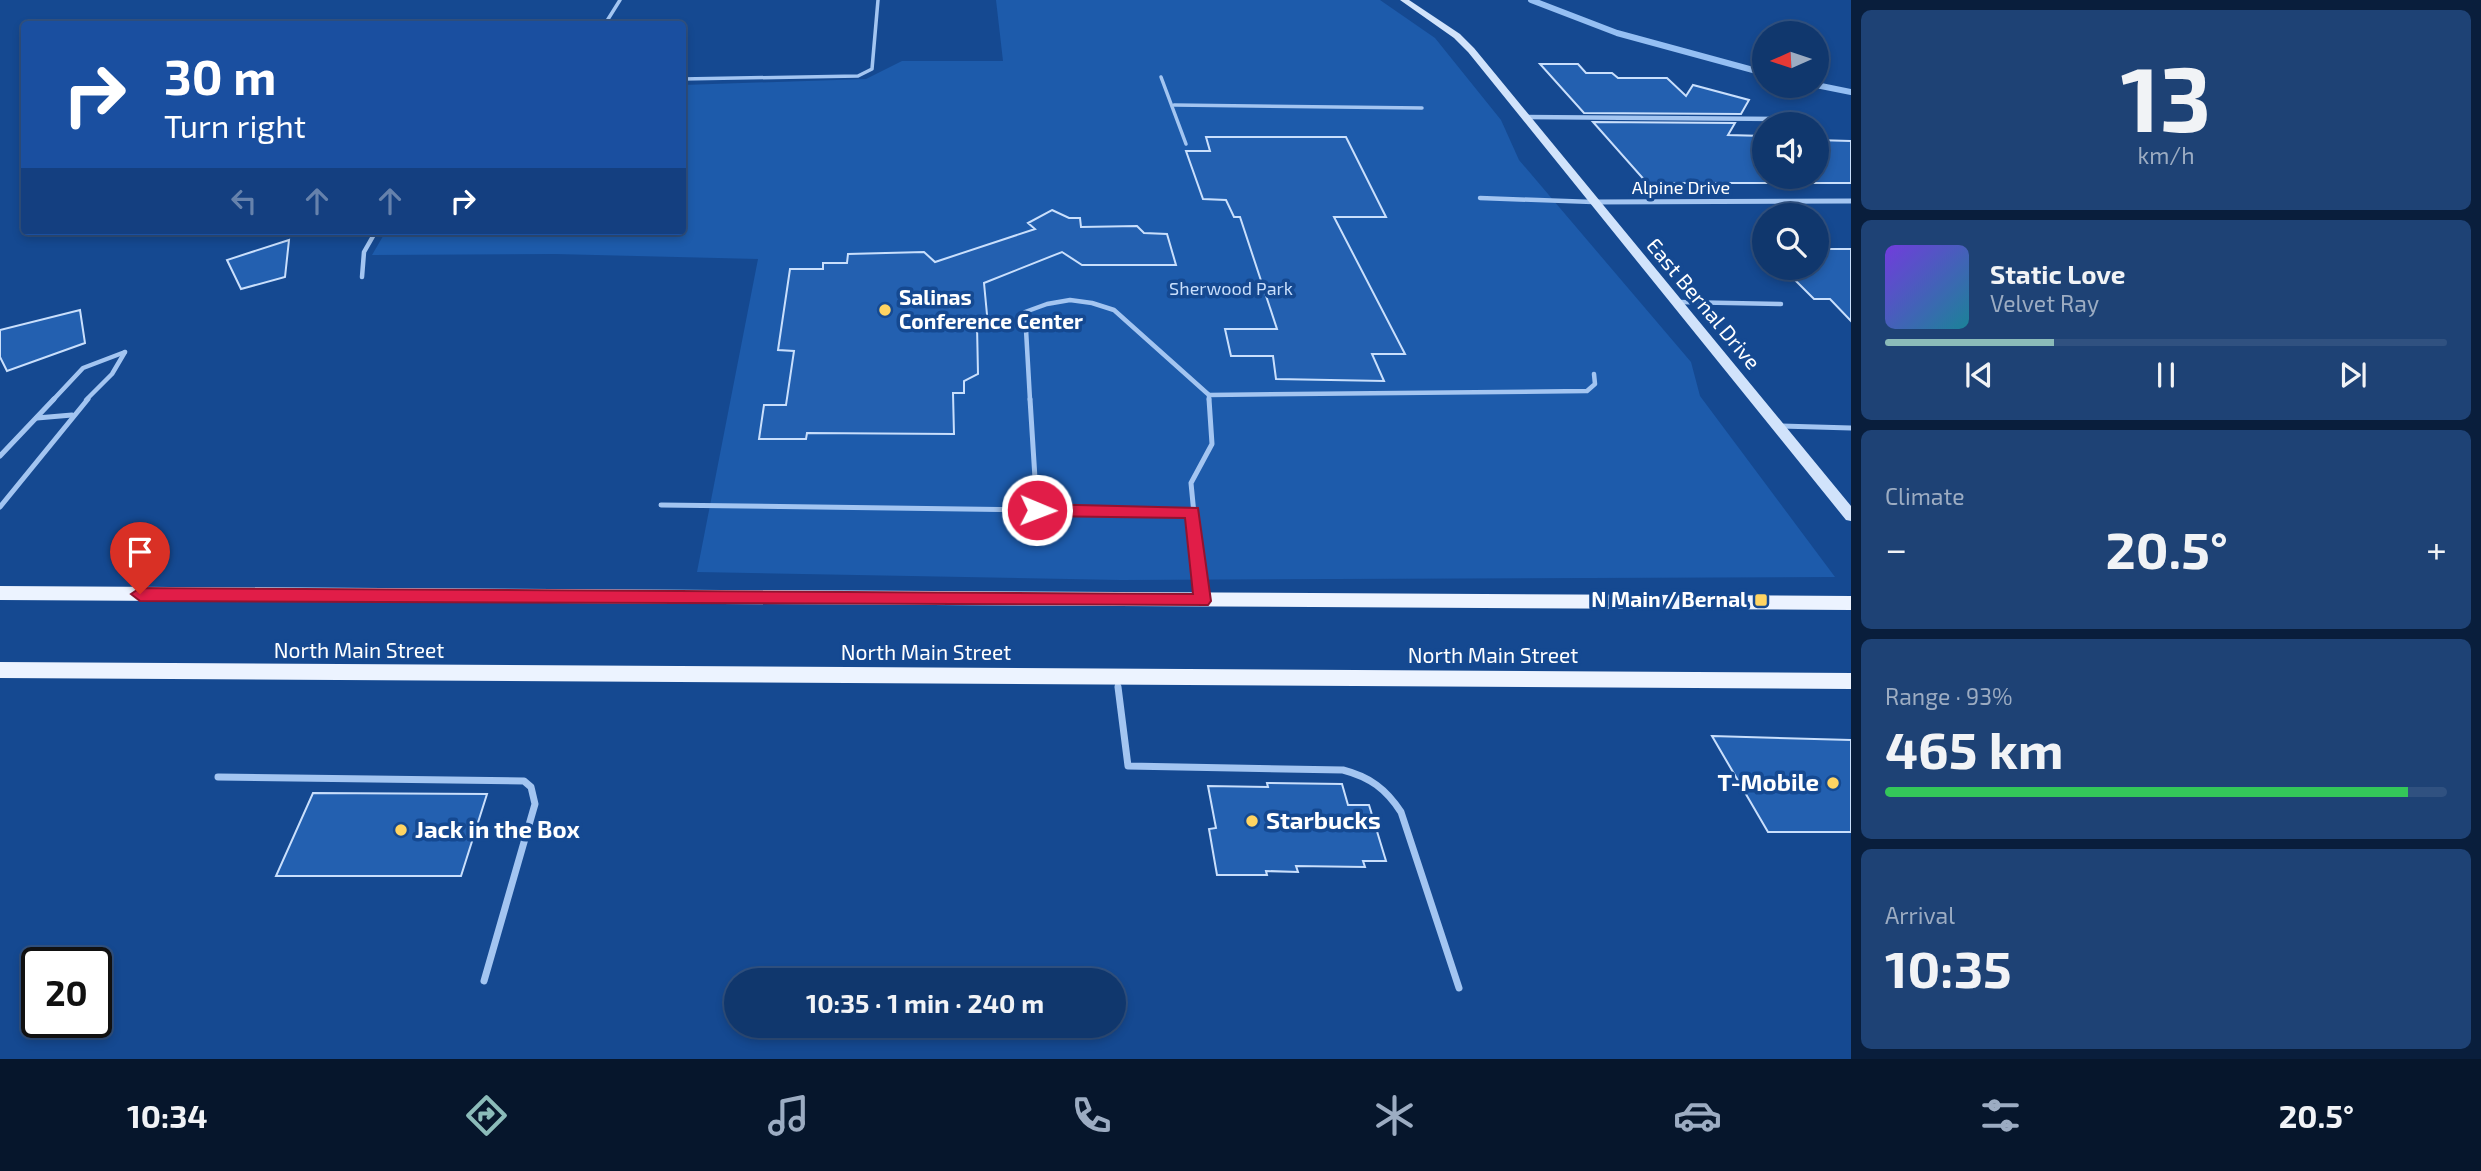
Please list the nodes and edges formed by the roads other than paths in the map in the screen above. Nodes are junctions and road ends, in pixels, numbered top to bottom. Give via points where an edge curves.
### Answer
1 (620, 0) edge
2 (878, 0) edge
3 (1404, 0) edge
4 (607, 21) edge
5 (1161, 77) dead end
6 (686, 79) edge
7 (1174, 105) junction
8 (1422, 108) dead end
9 (1525, 117) junction
10 (1752, 119) edge
11 (1186, 144) dead end
12 (1480, 198) dead end
13 (1851, 201) edge
14 (1594, 202) junction
15 (374, 235) edge
16 (362, 277) dead end
17 (1675, 302) junction
18 (1781, 304) dead end
19 (1594, 374) dead end
20 (1209, 395) junction
21 (72, 415) junction
22 (35, 418) junction
23 (1779, 426) junction
24 (1851, 428) edge
25 (0, 456) edge
26 (661, 505) dead end
27 (0, 507) edge
28 (1037, 510) junction
29 (1192, 512) junction
30 (1851, 516) edge
31 (0, 593) edge
32 (1202, 601) junction
33 (1851, 603) edge
34 (0, 670) edge
35 (1116, 676) junction
36 (1851, 681) edge
37 (218, 777) dead end
38 (484, 981) dead end
39 (1459, 988) dead end

1 - 4 lane
2 - 6 lane via 872,69 858,76
3 - 9 main road, East Bernal Drive via 1457,36
5 - 7 lane
7 - 8 lane
7 - 11 lane
9 - 10 street
9 - 14 main road, East Bernal Drive
12 - 14 lane
13 - 14 street, Alpine Drive
14 - 17 main road, East Bernal Drive
15 - 16 lane via 363,252
17 - 18 lane
17 - 23 main road, East Bernal Drive
19 - 20 lane via 1595,384 1587,391
20 - 28 lane via 1107,307 1076,299 1025,312
20 - 29 lane via 1212,444 1191,483
21 - 22 lane
21 - 22 lane via 112,374 125,352 83,368
21 - 27 lane
22 - 25 lane
23 - 24 lane
23 - 30 main road, East Bernal Drive
26 - 28 lane
28 - 29 lane
29 - 32 lane
31 - 32 main road
32 - 33 main road
34 - 35 main road, North Main Street
35 - 36 main road, North Main Street
35 - 39 lane via 1128,766 1343,770 1376,781 1401,813
37 - 38 lane via 524,781 531,787 535,804

